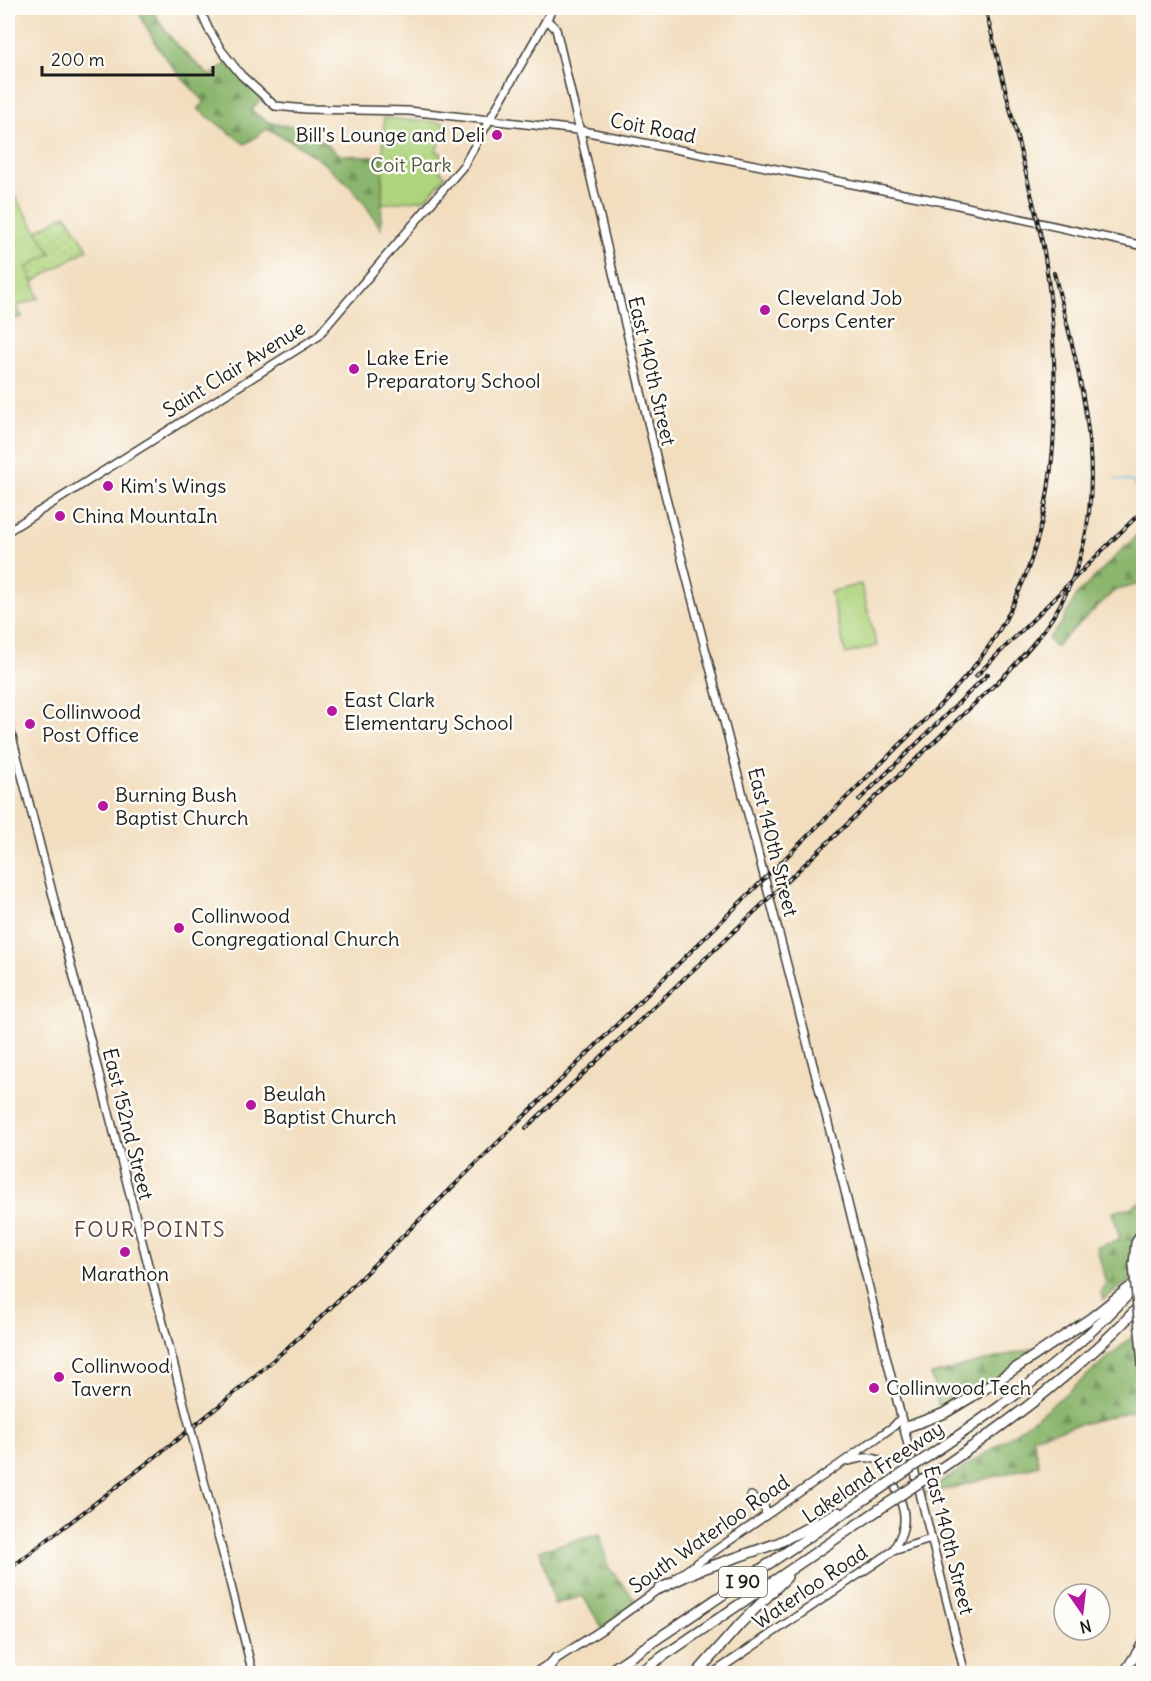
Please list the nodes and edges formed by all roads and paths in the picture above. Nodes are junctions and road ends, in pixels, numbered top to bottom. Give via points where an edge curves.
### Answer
1 (199, 8) edge
2 (554, 8) edge
3 (547, 20) junction
4 (489, 120) junction
5 (578, 130) junction
6 (1143, 246) edge
7 (8, 531) edge
8 (8, 721) edge
9 (1143, 1229) edge
10 (1143, 1277) edge
11 (1143, 1301) edge
12 (1143, 1376) edge
13 (901, 1418) junction
14 (904, 1428) junction
15 (843, 1462) junction
16 (880, 1488) junction
17 (751, 1496) dead end
18 (766, 1515) junction
19 (931, 1539) junction
20 (893, 1551) junction
21 (803, 1561) junction
22 (659, 1589) junction
23 (1143, 1641) edge
24 (556, 1658) junction
25 (253, 1674) edge
26 (533, 1674) edge
27 (543, 1674) edge
28 (605, 1674) edge
29 (638, 1674) edge
30 (696, 1674) edge
31 (712, 1674) edge
32 (965, 1674) edge
33 (1123, 1674) edge

1 - 4 street, Coit Road via 222,51 275,106 409,111
2 - 3 street, Saint Clair Avenue
3 - 4 street, Saint Clair Avenue
3 - 5 street, East 140th Street via 556,29
4 - 5 street, Coit Road
4 - 7 street, Saint Clair Avenue via 464,165 317,338
5 - 6 street, Coit Road via 949,203
5 - 13 street, East 140th Street via 663,486
8 - 25 street, East 152nd Street, bridge
9 - 12 highway, bridge via 1136,1243 1134,1265
10 - 14 highway via 1091,1318 973,1396 945,1413
10 - 16 highway, Lakeland Freeway / I 90, bridge via 1059,1361 1008,1401
11 - 21 highway, Lakeland Freeway / I 90, bridge via 1063,1380 986,1438
13 - 14 street, East 140th Street
13 - 15 street, South Waterloo Road
14 - 19 street, East 140th Street
15 - 18 street, South Waterloo Road
15 - 20 street via 874,1457 890,1472 904,1518
16 - 22 highway via 778,1543 697,1571
16 - 28 highway, Lakeland Freeway / I 90
17 - 18 street via 764,1505
18 - 22 street, South Waterloo Road
19 - 20 street, Waterloo Road
19 - 32 street, East 140th Street
20 - 31 street, Waterloo Road
21 - 29 highway, Lakeland Freeway / I 90
21 - 30 highway
22 - 24 street, South Waterloo Road
23 - 33 main road
24 - 26 street, South Waterloo Road
24 - 27 highway

